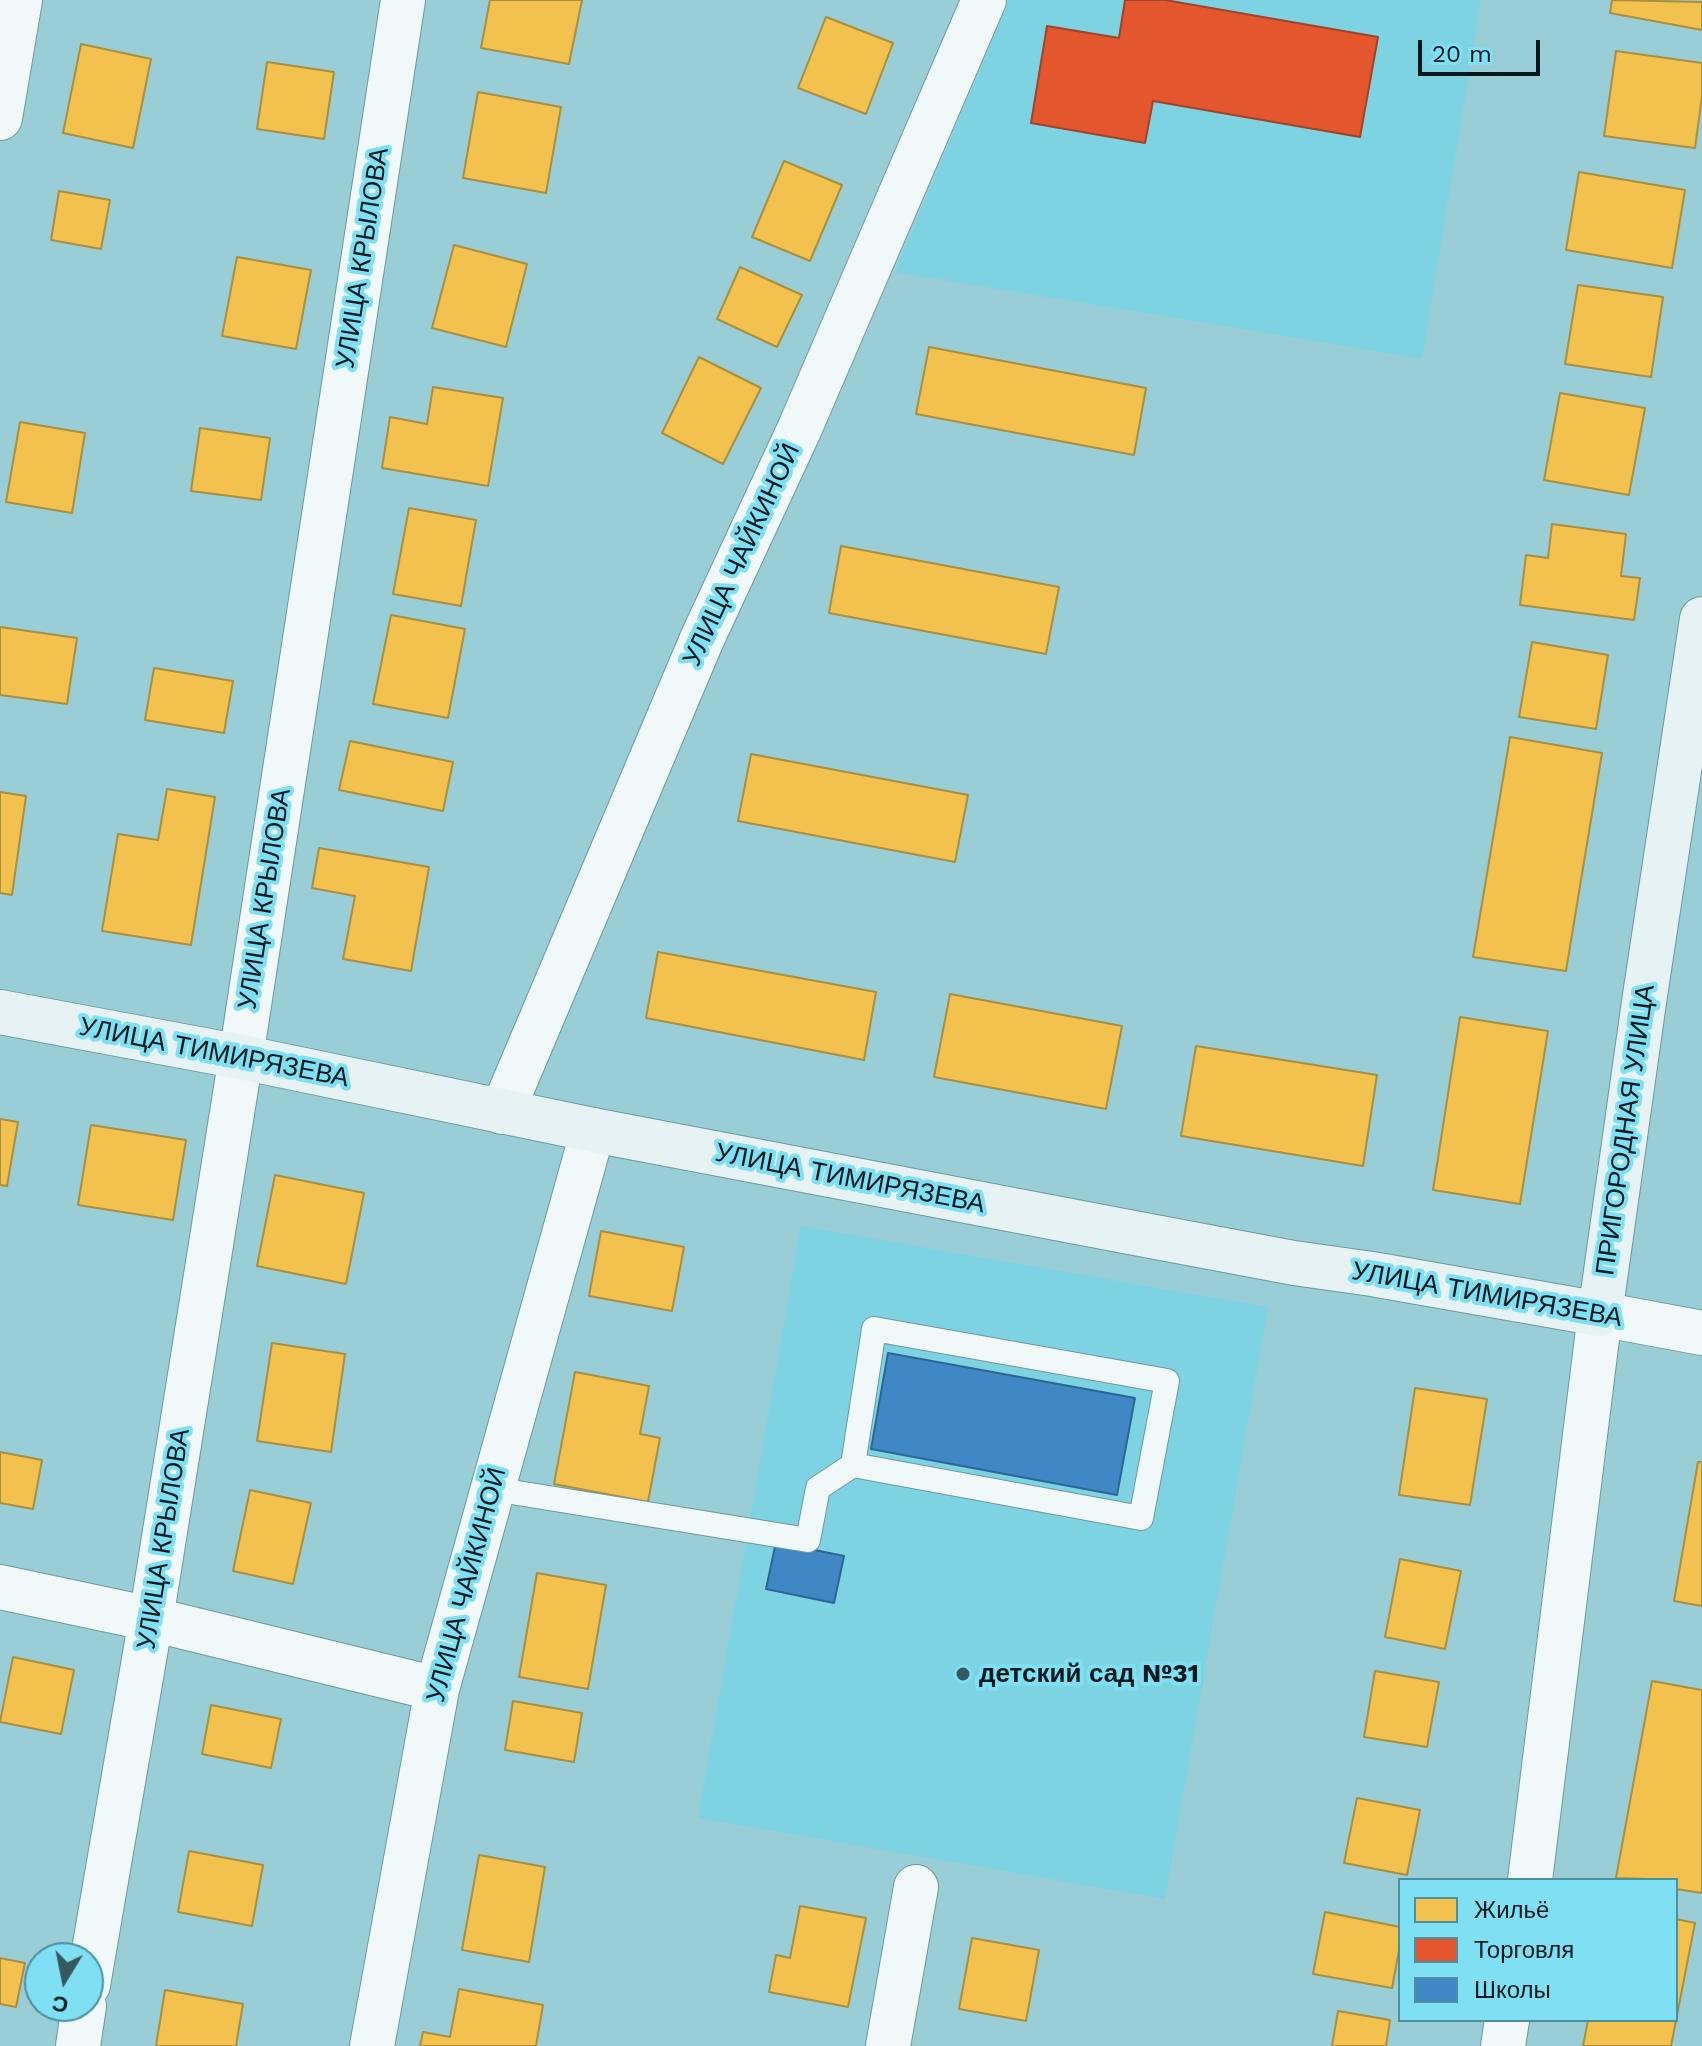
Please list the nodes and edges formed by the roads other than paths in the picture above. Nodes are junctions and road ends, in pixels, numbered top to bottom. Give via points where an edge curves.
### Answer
1 (20, 0) edge
2 (403, 0) edge
3 (984, 0) edge
4 (0, 118) edge
5 (1702, 619) edge
6 (0, 1012) edge
7 (241, 1057) junction
8 (502, 1112) junction
9 (593, 1130) junction
10 (1600, 1314) junction
11 (1702, 1333) edge
12 (853, 1465) junction
13 (493, 1489) junction
14 (0, 1587) edge
15 (151, 1619) junction
16 (437, 1689) junction
17 (1530, 1878) edge
18 (916, 1887) dead end
19 (95, 1942) edge
20 (82, 2022) edge
21 (1507, 2022) edge
22 (78, 2046) edge
23 (372, 2046) edge
24 (888, 2046) edge
25 (1503, 2046) edge

1 - 4 street
2 - 7 street, УЛИЦА КРЫЛОВА
3 - 8 street, УЛИЦА ЧАЙКИНОЙ via 799,430 696,653
5 - 10 street, ПРИГОРОДНАЯ УЛИЦА
6 - 7 street, УЛИЦА ТИМИРЯЗЕВА
7 - 8 street, УЛИЦА ТИМИРЯЗЕВА
7 - 15 street, УЛИЦА КРЫЛОВА
8 - 9 street, УЛИЦА ТИМИРЯЗЕВА
9 - 10 street, УЛИЦА ТИМИРЯЗЕВА via 1294,1263
9 - 13 street, УЛИЦА ЧАЙКИНОЙ
10 - 11 street, УЛИЦА ТИМИРЯЗЕВА
10 - 17 street, ПРИГОРОДНАЯ УЛИЦА
12 - 12 lane via 874,1329 1167,1381 1141,1518
12 - 13 lane via 818,1488 808,1540
13 - 16 street, УЛИЦА ЧАЙКИНОЙ
14 - 15 street
15 - 16 street
15 - 19 street, УЛИЦА КРЫЛОВА
16 - 23 street, УЛИЦА ЧАЙКИНОЙ
18 - 24 street
20 - 22 street
21 - 25 street

